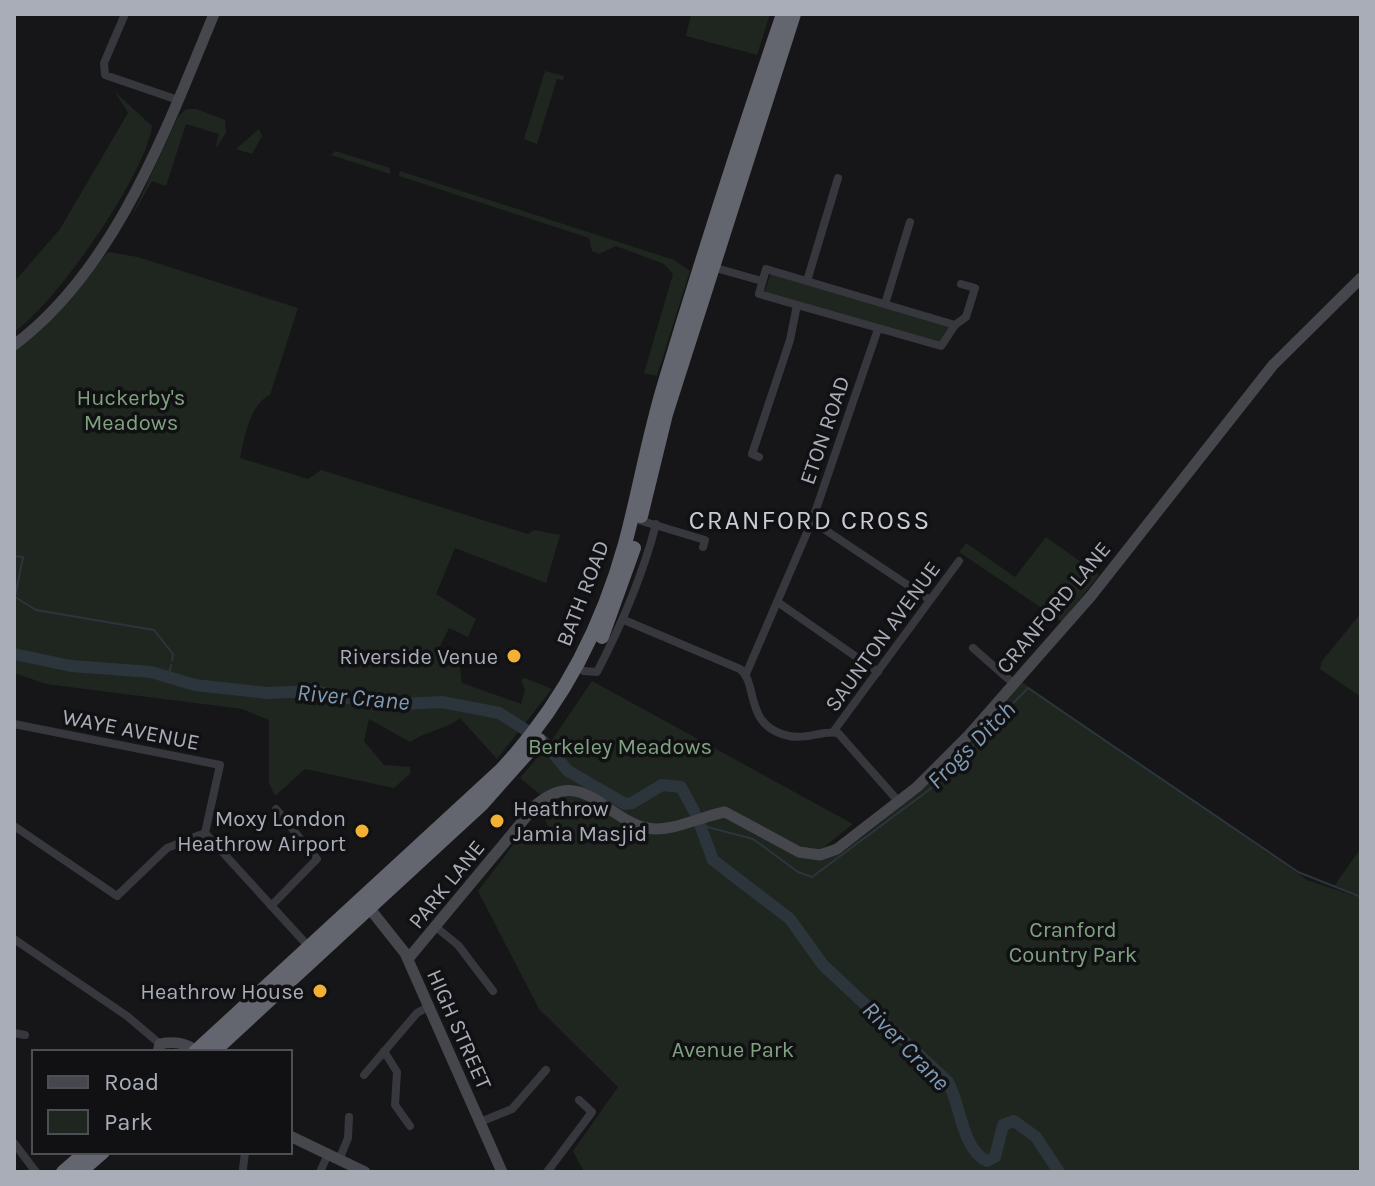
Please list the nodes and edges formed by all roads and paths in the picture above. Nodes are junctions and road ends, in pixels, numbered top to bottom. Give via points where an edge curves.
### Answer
1 (125, 14) edge
2 (214, 14) edge
3 (783, 14) edge
4 (794, 14) edge
5 (178, 100) junction
6 (838, 178) dead end
7 (910, 222) dead end
8 (707, 266) junction
9 (1361, 278) edge
10 (762, 281) junction
11 (807, 281) junction
12 (961, 284) dead end
13 (885, 304) junction
14 (797, 305) junction
15 (955, 325) junction
16 (878, 329) junction
17 (14, 345) edge
18 (759, 457) dead end
19 (636, 519) junction
20 (812, 521) junction
21 (656, 524) junction
22 (705, 540) dead end
23 (959, 561) dead end
24 (930, 600) junction
25 (779, 603) junction
26 (624, 620) junction
27 (973, 648) dead end
28 (584, 671) junction
29 (878, 672) junction
30 (746, 674) junction
31 (1014, 684) junction
32 (14, 724) edge
33 (540, 732) junction
34 (833, 732) junction
35 (524, 752) junction
36 (899, 802) junction
37 (276, 809) dead end
38 (725, 812) joint
39 (14, 826) edge
40 (205, 833) junction
41 (271, 906) junction
42 (370, 909) junction
43 (437, 928) junction
44 (14, 939) edge
45 (311, 955) junction
46 (408, 959) junction
47 (493, 991) dead end
48 (426, 1008) junction
49 (14, 1033) edge
50 (25, 1035) dead end
51 (159, 1048) edge
52 (192, 1050) edge
53 (198, 1050) edge
54 (215, 1050) edge
55 (384, 1051) junction
56 (546, 1070) dead end
57 (364, 1075) dead end
58 (579, 1100) dead end
59 (349, 1117) dead end
60 (480, 1122) junction
61 (410, 1126) dead end
62 (292, 1137) edge
63 (14, 1143) edge
64 (84, 1154) edge
65 (101, 1154) edge
66 (245, 1154) edge
67 (334, 1157) junction
68 (243, 1169) dead end
69 (83, 1171) edge
70 (36, 1172) edge
71 (63, 1172) edge
72 (320, 1172) edge
73 (365, 1172) edge
74 (502, 1172) edge
75 (547, 1172) edge

1 - 5 street via 104,63 108,78
2 - 5 street
3 - 8 highway, BATH ROAD
4 - 8 highway, BATH ROAD
5 - 17 street via 124,211 73,284
6 - 11 street
7 - 13 street
8 - 10 street
8 - 19 highway, BATH ROAD via 652,426
9 - 31 street, CRANFORD LANE via 1273,365 1091,596
10 - 11 street via 766,269
10 - 14 street via 759,294
11 - 13 street
12 - 15 street via 978,289 966,317
13 - 15 street
14 - 16 street
14 - 18 street via 752,454
15 - 16 street via 941,346
16 - 20 street, ETON ROAD
19 - 21 street
19 - 28 highway, BATH ROAD via 620,593
19 - 33 highway, BATH ROAD via 591,638
20 - 24 street
20 - 25 street, ETON ROAD
21 - 22 street
21 - 26 street
23 - 24 street, SAUNTON AVENUE
24 - 29 street, SAUNTON AVENUE
25 - 29 street
25 - 30 street, ETON ROAD
26 - 28 street via 597,672
26 - 30 street
27 - 31 street
28 - 33 highway, BATH ROAD
29 - 34 street, SAUNTON AVENUE
30 - 34 street via 758,715 774,731 805,738
31 - 36 street, CRANFORD LANE
32 - 40 street, WAYE AVENUE via 217,763 222,771
33 - 35 highway, BATH ROAD
34 - 36 street
35 - 42 highway, BATH ROAD via 491,795
35 - 45 highway, BATH ROAD
36 - 38 street, CRANFORD LANE via 837,849 820,855 799,852
37 - 41 street via 317,859
38 - 43 street, PARK LANE via 647,828 586,794 557,791 536,805
39 - 40 street via 117,896 167,848
40 - 41 street
41 - 45 street
42 - 45 highway, BATH ROAD
42 - 46 street, HIGH STREET
43 - 46 street, PARK LANE
43 - 47 street via 458,945
44 - 51 street via 134,1022
45 - 53 highway, BATH ROAD
45 - 54 highway, BATH ROAD
46 - 48 street, HIGH STREET
48 - 55 street
48 - 60 street, HIGH STREET
49 - 50 street
51 - 52 street via 181,1044
55 - 57 street
55 - 61 street via 396,1068 395,1105
56 - 60 street via 512,1109
58 - 75 street via 592,1112
59 - 67 street via 348,1138
60 - 74 street, HIGH STREET
62 - 67 street
63 - 70 street
64 - 71 highway
65 - 69 highway
66 - 68 street
67 - 72 street
67 - 73 street

